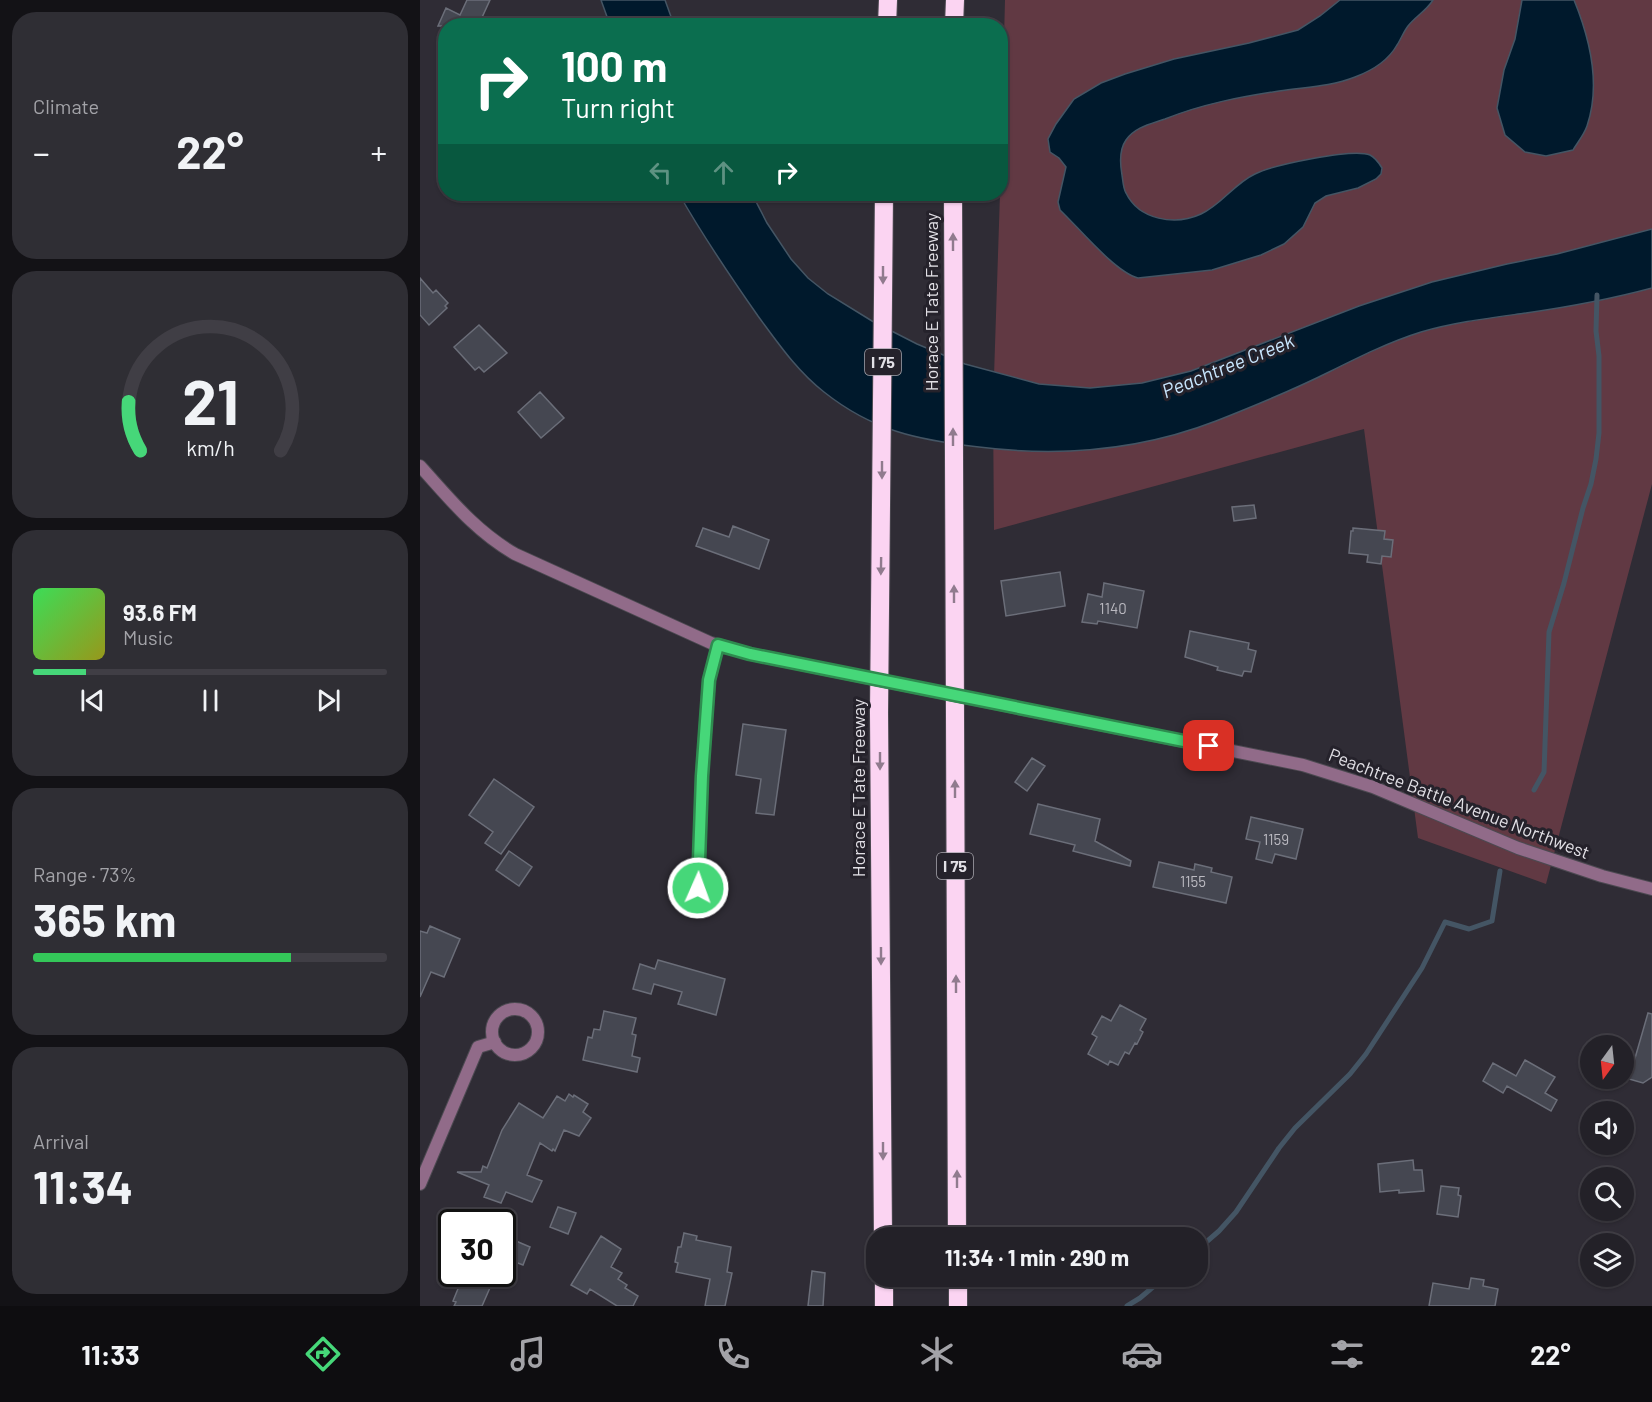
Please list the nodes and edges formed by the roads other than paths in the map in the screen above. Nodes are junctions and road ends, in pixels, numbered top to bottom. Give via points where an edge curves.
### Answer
1 (888, 0) edge
2 (955, 0) edge
3 (887, 18) edge
4 (954, 18) edge
5 (884, 201) edge
6 (952, 201) edge
7 (420, 466) edge
8 (718, 645) junction
9 (698, 888) dead end
10 (1652, 889) edge
11 (495, 1042) dead end
12 (420, 1184) edge
13 (883, 1227) edge
14 (957, 1227) edge
15 (884, 1287) edge
16 (958, 1287) edge
17 (884, 1306) edge
18 (958, 1306) edge

1 - 3 highway
2 - 4 highway
5 -> 13 highway, Horace E Tate Freeway / I 75 via 879,713
14 -> 6 highway, Horace E Tate Freeway / I 75
7 - 8 street, Peachtree Battle Avenue Northwest via 495,543
8 - 9 street via 709,680
8 - 10 street, Peachtree Battle Avenue Northwest, bridge via 1303,765 1373,787 1518,848
11 - 12 street via 478,1047
15 - 17 highway
16 - 18 highway

